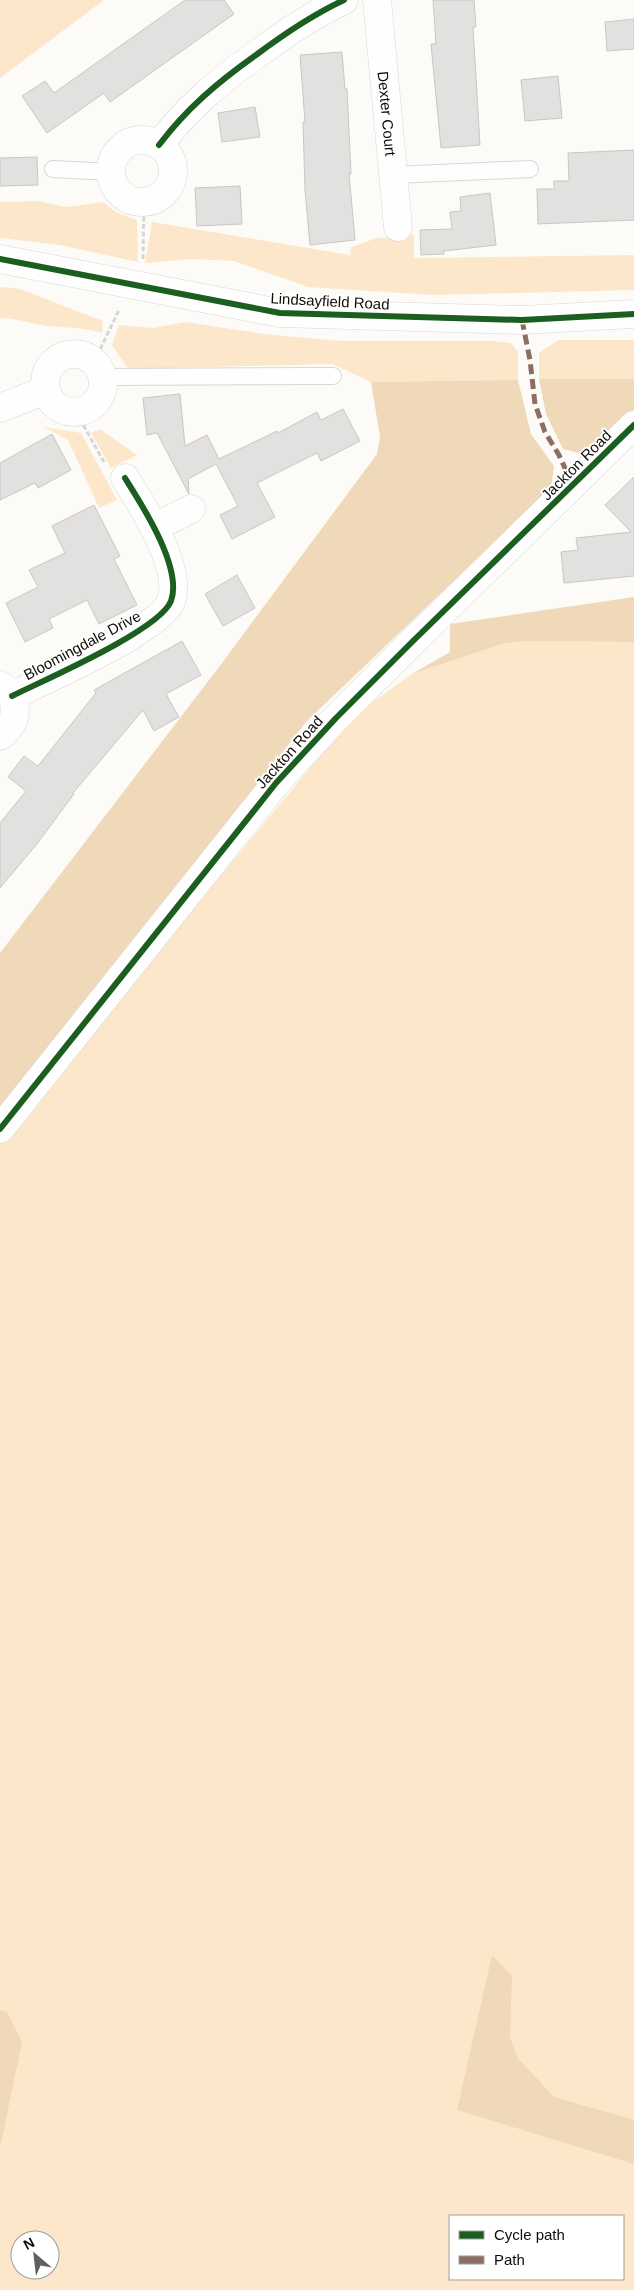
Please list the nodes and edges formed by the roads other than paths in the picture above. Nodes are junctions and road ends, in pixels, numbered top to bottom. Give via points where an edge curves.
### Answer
1 (344, 0) edge
2 (377, 0) edge
3 (159, 145) junction
4 (53, 169) dead end
5 (530, 169) dead end
6 (111, 172) junction
7 (394, 175) junction
8 (398, 227) dead end
9 (0, 259) edge
10 (634, 314) edge
11 (333, 376) dead end
12 (103, 377) junction
13 (46, 390) junction
14 (0, 408) edge
15 (634, 425) edge
16 (125, 478) road end
17 (191, 509) dead end
18 (155, 527) junction
19 (6, 690) edge
20 (0, 736) edge
21 (0, 1130) edge

1 - 3 street via 316,12 211,87 176,122
2 - 7 street, Dexter Court
3 - 6 street via 138,140 128,143 113,158
3 - 6 street via 170,160 172,179 162,195 154,200 134,201 124,196 116,189
4 - 6 lane
5 - 7 lane
7 - 8 street, Dexter Court
9 - 10 street, Lindsayfield Road via 280,313 522,320
11 - 12 lane
12 - 13 street via 104,387 94,405 76,412 57,406
12 - 13 street via 94,361 68,354 59,358 47,372
13 - 14 street
15 - 21 street, Jackton Road via 343,711 276,783
16 - 18 street, Bloomingdale Drive
17 - 18 street
18 - 19 street, Bloomingdale Drive via 173,581 171,600 161,614 139,632
19 - 20 street, Bloomingdale Drive via 16,714 13,723

